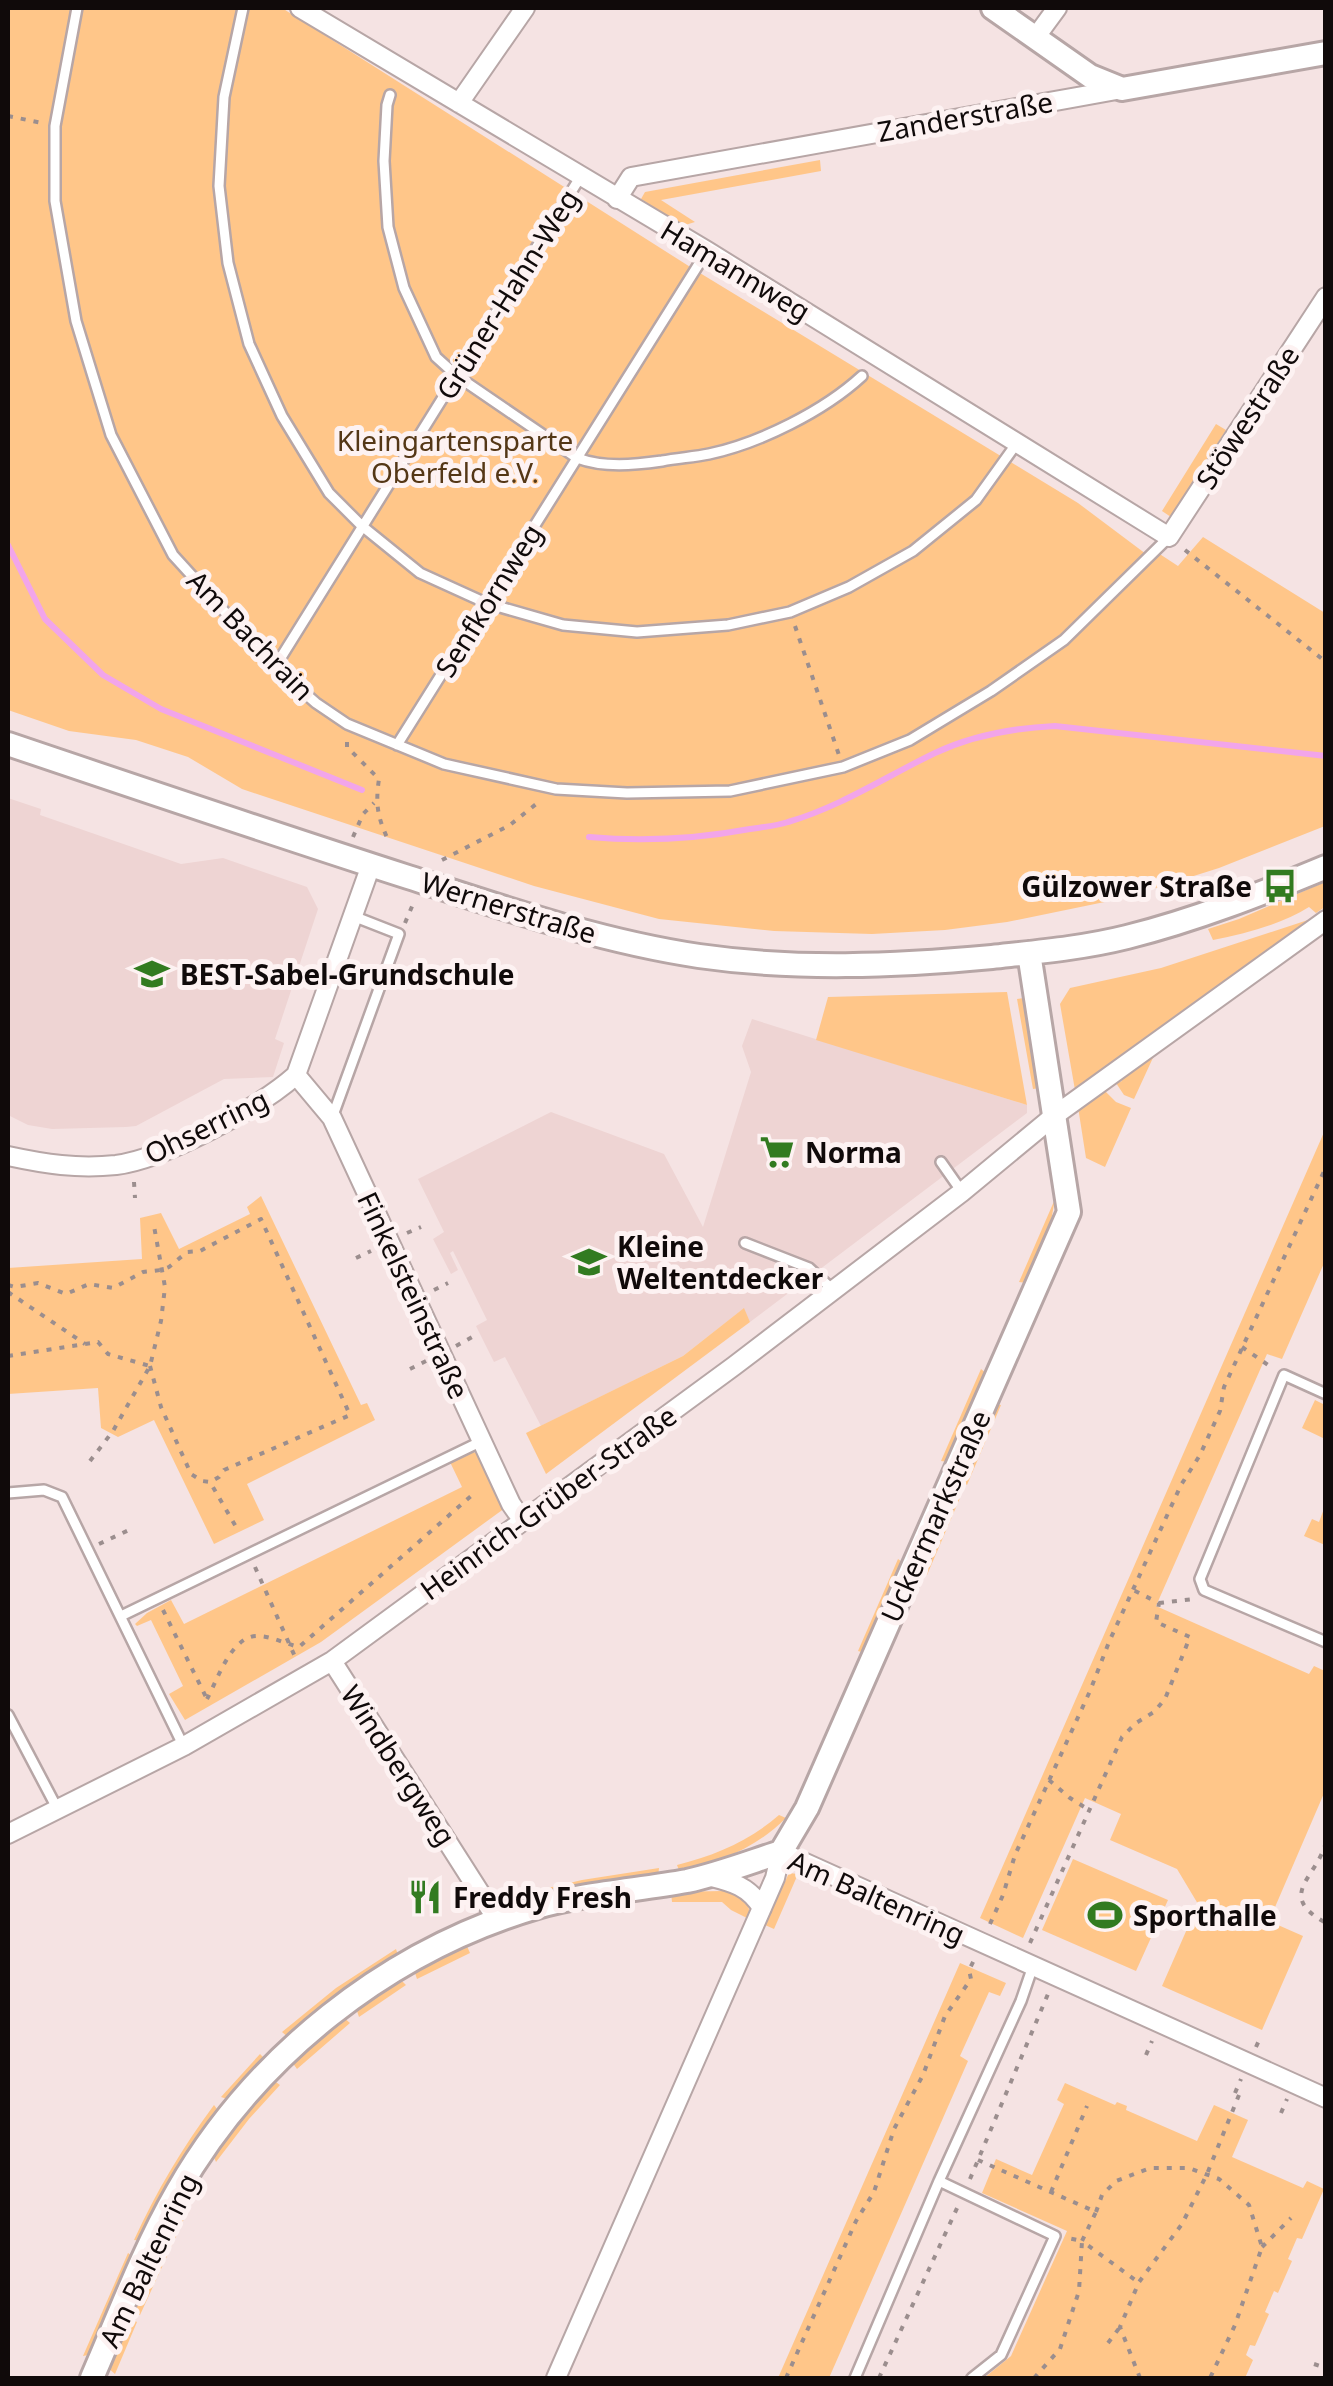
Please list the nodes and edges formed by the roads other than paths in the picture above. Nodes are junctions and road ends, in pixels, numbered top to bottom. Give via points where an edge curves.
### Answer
1 (77, 8) edge
2 (243, 8) edge
3 (300, 8) edge
4 (526, 8) edge
5 (993, 8) edge
6 (1056, 8) edge
7 (1035, 38) junction
8 (1326, 53) edge
9 (1122, 88) junction
10 (390, 95) dead end
11 (460, 103) junction
12 (581, 176) junction
13 (617, 199) junction
14 (707, 251) junction
15 (1326, 297) edge
16 (456, 376) junction
17 (862, 376) dead end
18 (1018, 443) junction
19 (577, 458) junction
20 (362, 526) junction
21 (1169, 537) junction
22 (486, 604) junction
23 (275, 666) junction
24 (8, 744) edge
25 (398, 746) junction
26 (371, 865) junction
27 (1326, 866) edge
28 (353, 916) junction
29 (1326, 920) edge
30 (1028, 953) junction
31 (296, 1075) junction
32 (1054, 1116) junction
33 (332, 1118) junction
34 (8, 1156) edge
35 (941, 1162) dead end
36 (962, 1192) junction
37 (745, 1243) dead end
38 (833, 1290) junction
39 (1326, 1394) edge
40 (482, 1441) junction
41 (8, 1493) edge
42 (522, 1521) junction
43 (121, 1616) junction
44 (1326, 1642) edge
45 (332, 1661) junction
46 (8, 1715) edge
47 (184, 1746) junction
48 (58, 1810) junction
49 (8, 1834) edge
50 (781, 1852) junction
51 (708, 1876) junction
52 (762, 1908) junction
53 (498, 1921) junction
54 (1030, 1959) junction
55 (1326, 2098) edge
56 (939, 2181) junction
57 (92, 2378) edge
58 (556, 2378) edge
59 (855, 2378) edge
60 (972, 2378) edge

1 - 23 lane, Am Bachrain via 55,126 55,201 76,321 111,435 174,555
2 - 20 lane via 224,96 219,186 228,263 249,344 282,416 329,493
3 - 11 street, Hamannweg
4 - 11 street
5 - 7 street
6 - 7 street
7 - 9 street via 1090,76
8 - 9 street, Zanderstraße
9 - 13 street, Zanderstraße via 631,177
10 - 16 lane via 388,226 404,288 436,358
11 - 12 street, Hamannweg
12 - 13 street, Hamannweg
12 - 16 lane, Grüner-Hahn-Weg
13 - 14 street, Hamannweg
14 - 18 street, Hamannweg
14 - 19 lane, Senfkornweg
15 - 21 street, Stöwestraße
16 - 19 lane
16 - 20 lane, Grüner-Hahn-Weg
17 - 19 lane via 784,428 712,453 636,465
18 - 21 street, Hamannweg
18 - 22 lane via 976,500 914,552 790,612 637,632 563,625
19 - 22 lane, Senfkornweg
20 - 22 lane via 420,573
20 - 23 lane, Grüner-Hahn-Weg
21 - 25 lane, Am Bachrain via 1035,661 910,740 843,767 730,790 627,793 556,789 444,764
22 - 25 lane, Senfkornweg
23 - 25 lane, Am Bachrain via 347,724
24 - 26 street, Wernerstraße
26 - 28 street, Ohserring
26 - 30 street, Wernerstraße via 547,921 701,956 822,966
27 - 30 street via 1124,938
28 - 31 street, Ohserring
28 - 33 lane via 399,934
29 - 32 street, Heinrich-Grüber-Straße
30 - 32 street
31 - 33 street, Finkelsteinstraße
31 - 34 street, Ohserring via 202,1134 119,1165 56,1167
32 - 36 street, Heinrich-Grüber-Straße
32 - 50 street, Uckermarkstraße via 1069,1212 807,1808
33 - 40 street, Finkelsteinstraße
35 - 36 lane
36 - 38 street, Heinrich-Grüber-Straße
37 - 38 lane via 809,1268
38 - 42 street, Heinrich-Grüber-Straße
39 - 44 lane via 1284,1375 1200,1578 1204,1590
40 - 42 street, Finkelsteinstraße
40 - 43 lane
41 - 43 lane via 44,1490 62,1497
42 - 45 street, Heinrich-Grüber-Straße
43 - 47 lane
45 - 47 street, Heinrich-Grüber-Straße
45 - 53 street, Windbergweg
46 - 48 lane
47 - 48 street, Heinrich-Grüber-Straße
48 - 49 street, Heinrich-Grüber-Straße
50 - 51 street, Am Baltenring
50 - 52 street, Uckermarkstraße
50 - 54 street, Am Baltenring
51 - 52 street via 735,1882
51 - 53 street, Am Baltenring via 567,1900
52 - 58 street, Uckermarkstraße
53 - 57 street, Am Baltenring via 375,1983 262,2078 177,2192
54 - 55 street, Am Baltenring
54 - 56 lane via 1020,2001
56 - 59 lane
56 - 60 lane via 1056,2236 1001,2355

